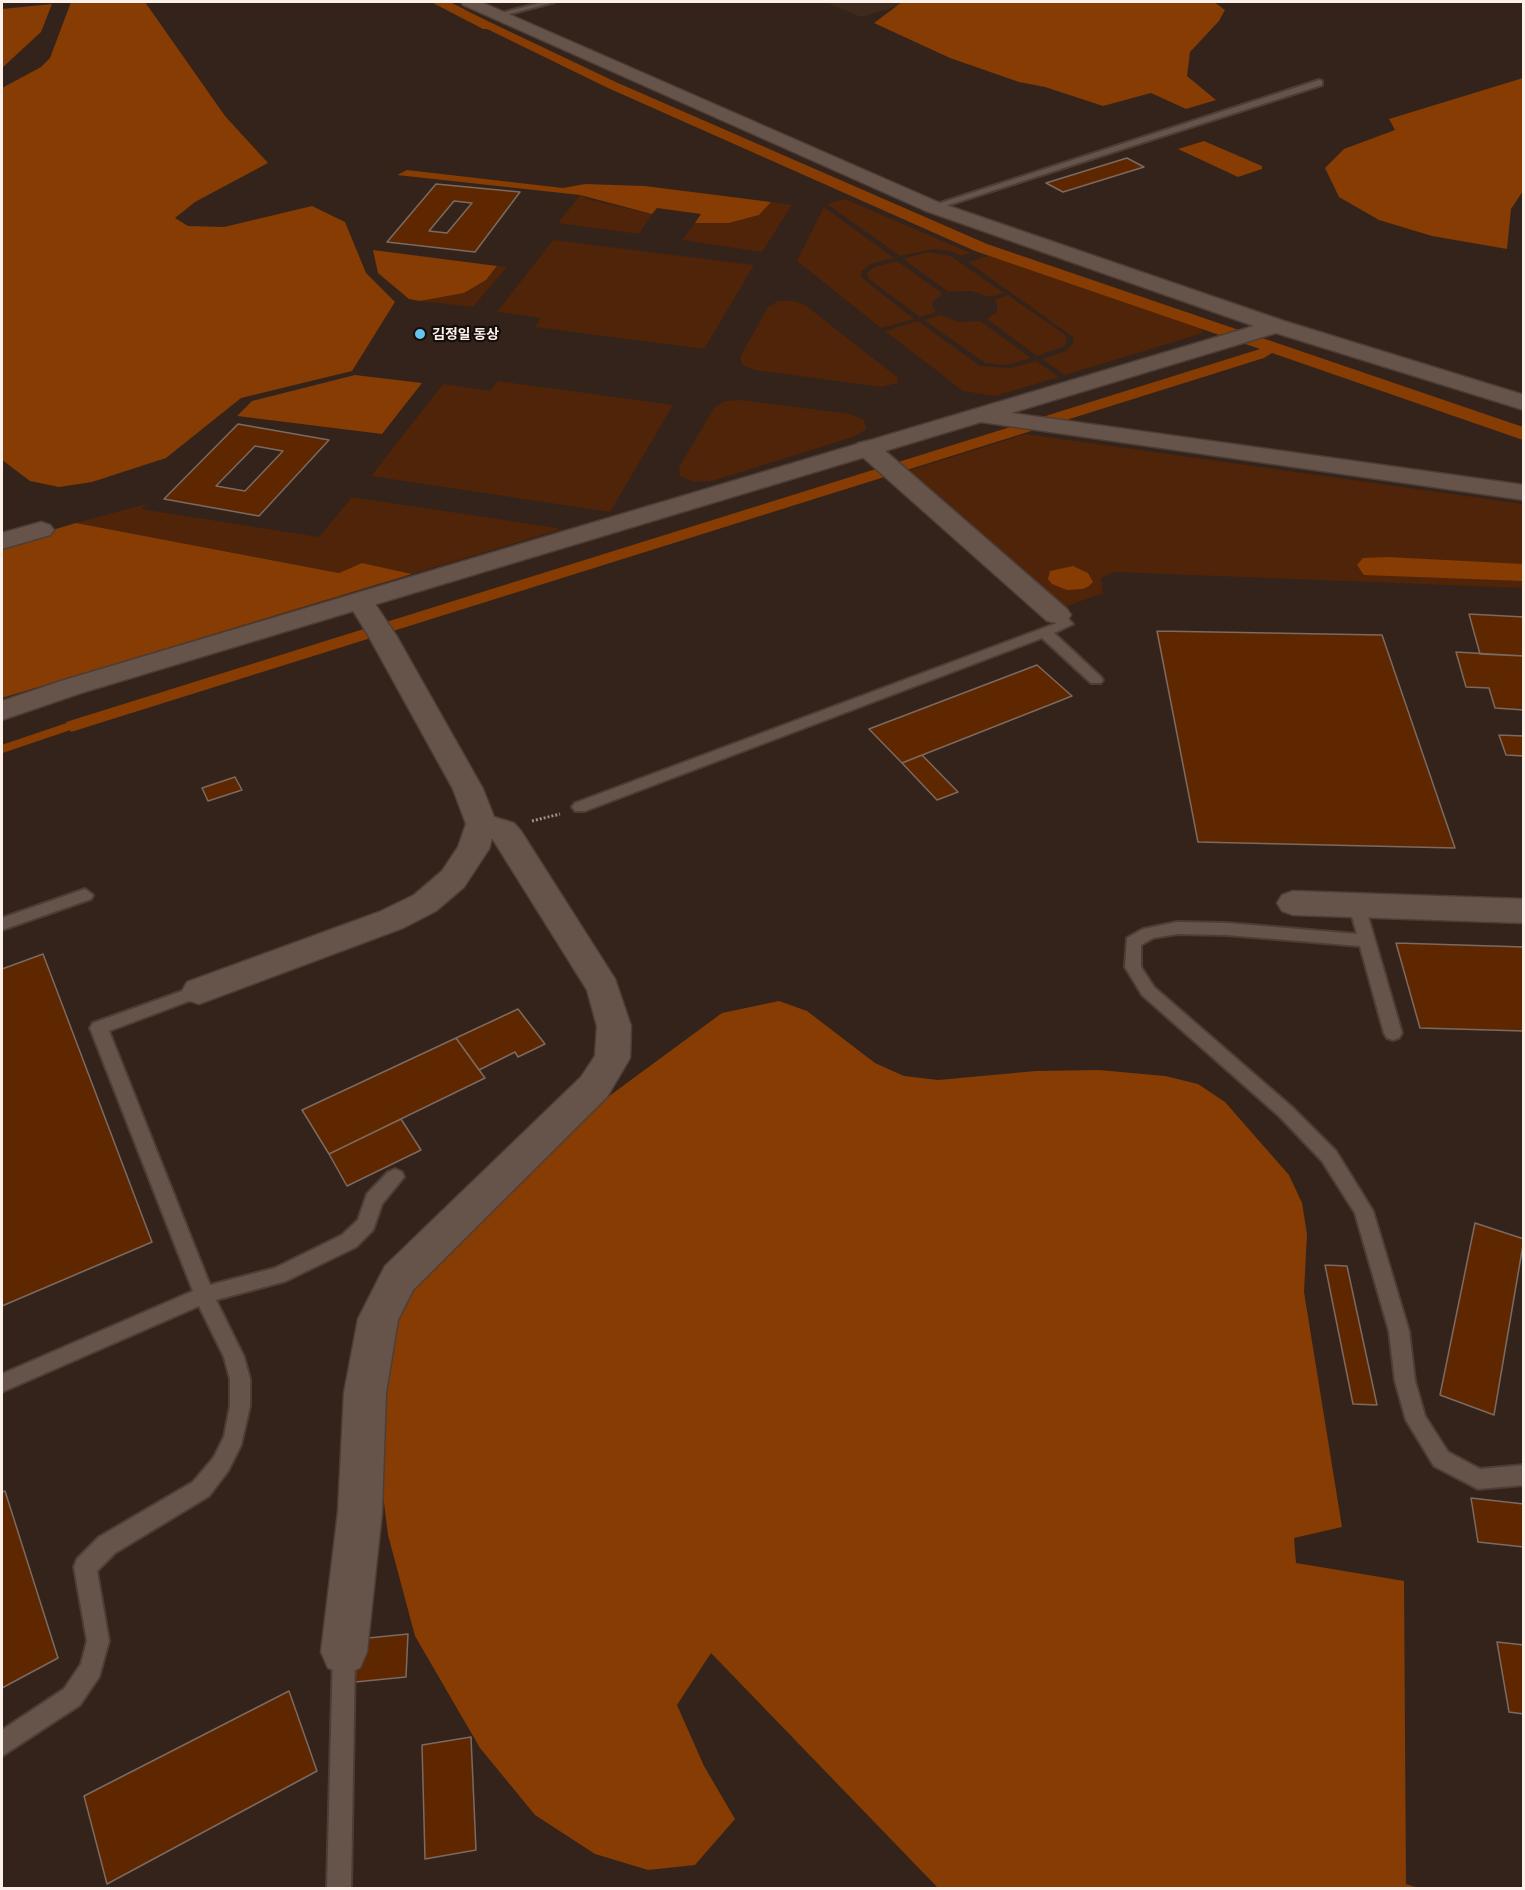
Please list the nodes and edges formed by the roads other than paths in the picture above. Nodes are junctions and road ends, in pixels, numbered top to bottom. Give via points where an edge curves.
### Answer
1 (469, 2) edge
2 (551, 2) edge
3 (498, 15) junction
4 (1319, 83) dead end
5 (933, 207) junction
6 (1276, 326) junction
7 (1524, 403) edge
8 (978, 415) junction
9 (867, 448) junction
10 (1524, 493) edge
11 (40, 530) dead end
12 (2, 541) edge
13 (372, 619) junction
14 (1051, 623) junction
15 (1096, 680) dead end
16 (2, 711) edge
17 (580, 807) road end
18 (492, 827) junction
19 (85, 895) dead end
20 (1293, 903) dead end
21 (1358, 906) junction
22 (1524, 911) edge
23 (2, 924) edge
24 (1367, 941) junction
25 (199, 991) joint
26 (1393, 1033) dead end
27 (395, 1177) dead end
28 (204, 1295) junction
29 (2, 1383) edge
30 (1524, 1475) edge
31 (344, 1652) joint
32 (2, 1744) edge
33 (339, 1888) edge

1 - 3 street
2 - 3 lane
3 - 5 street
4 - 5 lane
5 - 6 street
6 - 7 street
6 - 8 street
8 - 9 street
8 - 10 street
9 - 13 street
9 - 14 street
11 - 12 street
13 - 16 street via 71,687
13 - 18 street
14 - 15 lane
14 - 17 lane
18 - 25 street via 453,879 425,903 391,920
18 - 31 street via 603,988 614,1026 612,1058 594,1087 399,1278 378,1319 365,1393 360,1512
19 - 23 lane
20 - 21 street
21 - 22 street
21 - 24 lane
24 - 26 lane
24 - 30 lane via 1227,928 1177,928 1149,933 1133,942 1133,967 1148,991 1286,1112 1329,1156 1364,1211 1399,1331 1405,1381 1416,1420 1441,1459 1478,1479
25 - 28 lane via 99,1028
27 - 28 lane via 374,1200 366,1224 349,1241 279,1275
28 - 29 lane
28 - 32 lane via 234,1357 240,1379 234,1438 221,1464 201,1489 107,1545 85,1567 98,1641 91,1669 72,1697
31 - 33 lane

